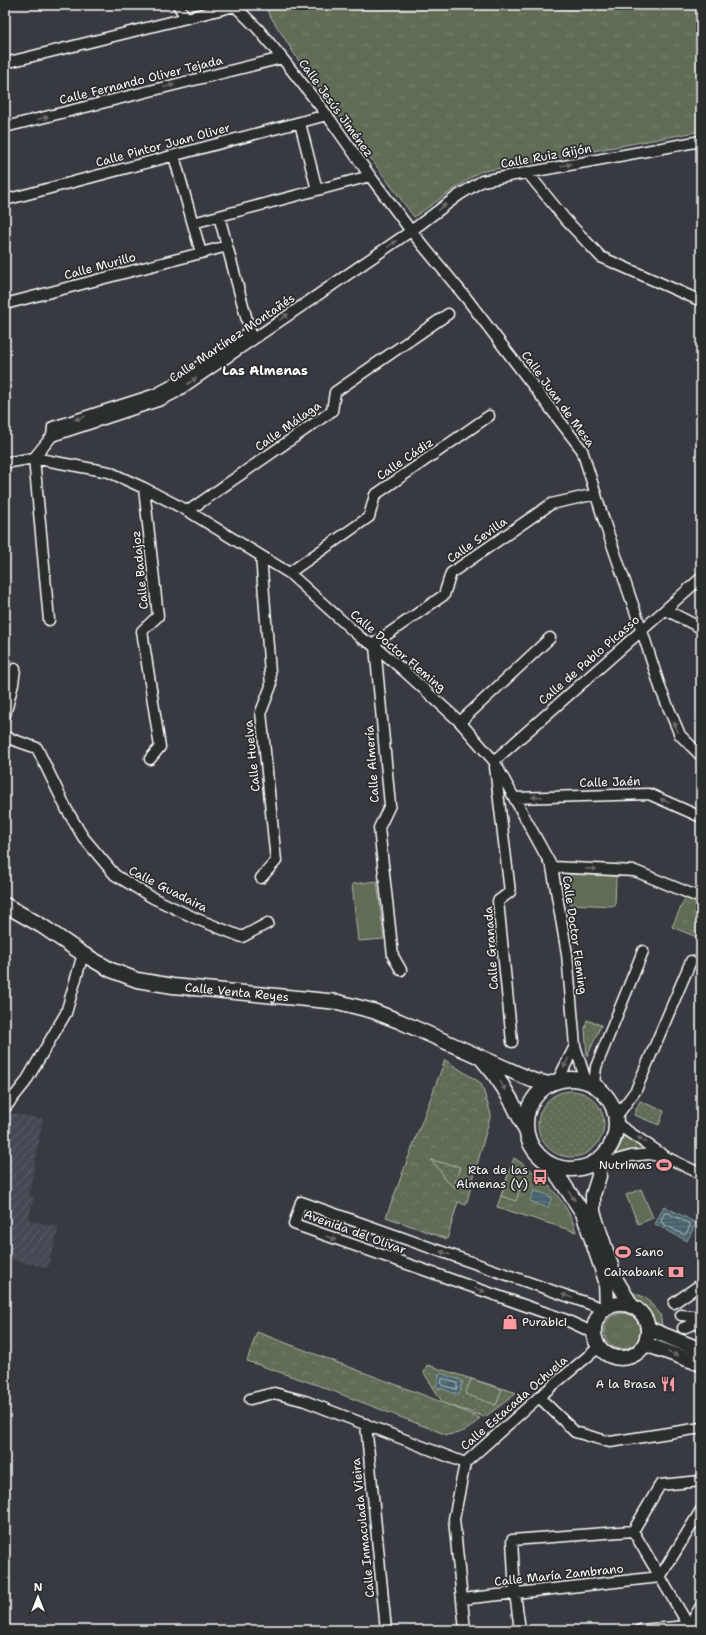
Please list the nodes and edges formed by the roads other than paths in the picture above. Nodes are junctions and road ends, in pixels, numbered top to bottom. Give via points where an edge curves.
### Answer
1 (178, 5) edge
2 (234, 6) edge
3 (186, 18) junction
4 (282, 58) junction
5 (5, 63) edge
6 (327, 115) junction
7 (300, 122) junction
8 (5, 127) edge
9 (701, 141) edge
10 (174, 156) junction
11 (527, 172) junction
12 (370, 176) junction
13 (317, 190) junction
14 (5, 200) edge
15 (219, 216) junction
16 (193, 223) junction
17 (411, 231) junction
18 (227, 246) junction
19 (201, 253) junction
20 (701, 301) edge
21 (5, 304) edge
22 (448, 314) dead end
23 (251, 335) junction
24 (489, 416) dead end
25 (34, 458) junction
26 (5, 463) edge
27 (144, 488) junction
28 (596, 494) junction
29 (188, 511) junction
30 (261, 556) junction
31 (289, 573) junction
32 (701, 578) edge
33 (666, 610) junction
34 (49, 620) dead end
35 (701, 628) edge
36 (642, 631) junction
37 (550, 638) dead end
38 (374, 646) junction
39 (15, 669) dead end
40 (5, 715) edge
41 (460, 722) junction
42 (5, 737) edge
43 (701, 756) edge
44 (150, 758) dead end
45 (494, 761) junction
46 (514, 798) junction
47 (701, 817) edge
48 (552, 867) junction
49 (261, 878) dead end
50 (701, 898) edge
51 (5, 905) edge
52 (268, 923) dead end
53 (643, 951) dead end
54 (84, 954) junction
55 (691, 961) dead end
56 (401, 970) dead end
57 (512, 1042) dead end
58 (575, 1046) junction
59 (479, 1056) junction
60 (553, 1082) junction
61 (590, 1083) junction
62 (5, 1108) edge
63 (617, 1120) junction
64 (526, 1130) junction
65 (666, 1157) junction
66 (599, 1160) junction
67 (550, 1164) junction
68 (701, 1174) edge
69 (701, 1284) edge
70 (674, 1304) dead end
71 (631, 1305) junction
72 (605, 1308) junction
73 (681, 1315) dead end
74 (701, 1317) edge
75 (701, 1320) edge
76 (683, 1328) dead end
77 (648, 1329) junction
78 (594, 1333) junction
79 (645, 1344) junction
80 (599, 1347) junction
81 (701, 1350) edge
82 (701, 1364) edge
83 (539, 1397) junction
84 (250, 1399) dead end
85 (366, 1424) junction
86 (701, 1428) edge
87 (465, 1463) junction
88 (701, 1481) edge
89 (701, 1510) edge
90 (633, 1531) junction
91 (660, 1577) junction
92 (515, 1593) junction
93 (462, 1599) junction
94 (701, 1606) edge
95 (693, 1628) edge
96 (386, 1630) edge
97 (465, 1630) edge
98 (520, 1630) edge
99 (640, 1630) edge

1 - 3 street
2 - 3 street
2 - 4 street, Calle Jesús Jiménez via 258,29
3 - 5 street
4 - 6 street, Calle Jesús Jiménez
8 -> 4 street, Calle Fernando Oliver Tejada
6 - 7 street, Calle Pintor Juan Oliver
6 - 12 street, Calle Jesús Jiménez
7 - 10 street, Calle Pintor Juan Oliver
7 - 13 street
11 -> 9 street, Calle Ruiz Gijón
10 - 14 street, Calle Pintor Juan Oliver
10 - 16 street
17 -> 11 street, Calle Ruiz Gijón via 482,180
11 - 20 street via 601,258
12 - 13 street
12 - 17 street, Calle Jesús Jiménez
13 - 15 street
15 - 16 street
15 - 18 street
16 - 19 street
23 -> 17 street, Calle Martínez Montañés
17 - 28 street, Calle Juan de Mesa via 472,305 582,450
18 - 19 street, Calle Murillo
18 - 23 street
19 - 21 street, Calle Murillo
22 - 29 street, Calle Málaga via 335,392 332,411
23 - 25 street, Calle Martínez Montañés via 175,393 52,436
24 - 31 street, Calle Cádiz via 375,495 369,517
25 - 26 street, Calle Doctor Fleming
25 - 27 street, Calle Doctor Fleming via 110,472
25 - 34 street
27 - 29 street, Calle Doctor Fleming
27 - 44 street, Calle Badajoz via 158,616 142,631 160,747
28 - 36 street, Calle Juan de Mesa
28 - 38 street, Calle Sevilla via 551,504 451,573 444,596
29 - 30 street, Calle Doctor Fleming
30 - 31 street, Calle Doctor Fleming
30 - 49 street, Calle Huelva via 272,686 261,712 276,861
31 - 38 street, Calle Doctor Fleming via 361,638
32 - 33 street, Calle de Pablo Picasso
33 - 35 street
33 - 36 street, Calle de Pablo Picasso
43 -> 36 street, Calle Juan de Mesa via 680,735 660,690
36 - 45 street, Calle de Pablo Picasso
37 - 41 street
38 - 41 street, Calle Doctor Fleming
38 - 56 street, Calle Almería via 390,805 379,828 393,956
39 - 40 street
41 - 45 street, Calle Doctor Fleming
42 - 52 street, Calle Guadaira via 37,748 83,837 114,876 152,898 242,937
45 - 46 street, Calle Doctor Fleming
45 - 57 street, Calle Granada via 510,892 498,901
47 -> 46 street, Calle Jaén via 649,794
46 - 48 street, Calle Doctor Fleming
48 -> 50 street via 634,871
48 - 58 street, Calle Doctor Fleming via 567,954
51 - 54 main road, Calle Venta Reyes
53 - 61 street
54 - 59 main road, Calle Venta Reyes via 111,970 137,980 173,986 338,1002 373,1011
54 - 62 street via 66,1013 25,1084
55 - 63 street via 636,1090
58 -> 60 street
58 - 61 street, Calle Doctor Fleming
59 - 60 main road, Calle Venta Reyes via 532,1080
59 -> 64 main road, Calle Venta Reyes via 495,1073
60 - 61 main road via 572,1078
60 - 64 main road via 538,1093 530,1104
61 - 63 main road via 604,1093 612,1104
65 -> 63 street
63 - 66 main road via 612,1143
64 - 67 main road via 534,1150
65 - 66 street via 649,1154 613,1161
65 - 68 street
66 - 67 main road via 575,1169
66 - 71 main road via 599,1176 593,1195 594,1212 615,1278
67 -> 72 main road via 583,1213 606,1281
69 - 70 street
71 - 72 main road via 614,1304
71 - 77 main road via 643,1314
72 - 78 main road via 594,1324
72 -> 78 street, Avenida del Olivar via 301,1202 294,1224 566,1320
73 - 74 street
75 - 76 street
77 - 79 main road
77 - 81 main road
78 - 80 main road
79 - 80 main road via 640,1351 623,1358 606,1354
79 -> 82 main road
80 - 83 street, Calle Estacada Ochuela
83 - 86 street via 575,1432 610,1442
83 - 87 street, Calle Estacada Ochuela
84 - 85 street via 274,1393
85 - 87 street
85 - 96 street, Calle Inmaculada Vieira
87 - 93 street, Calle Estacada Ochuela via 454,1519
88 - 90 street via 660,1485
89 - 91 street
90 - 91 street
90 - 92 street via 512,1540
91 - 92 street, Calle María Zambrano
91 - 95 street
92 - 93 street, Calle María Zambrano
92 - 98 street
93 - 97 street, Calle Estacada Ochuela
94 - 95 street
95 - 99 street

